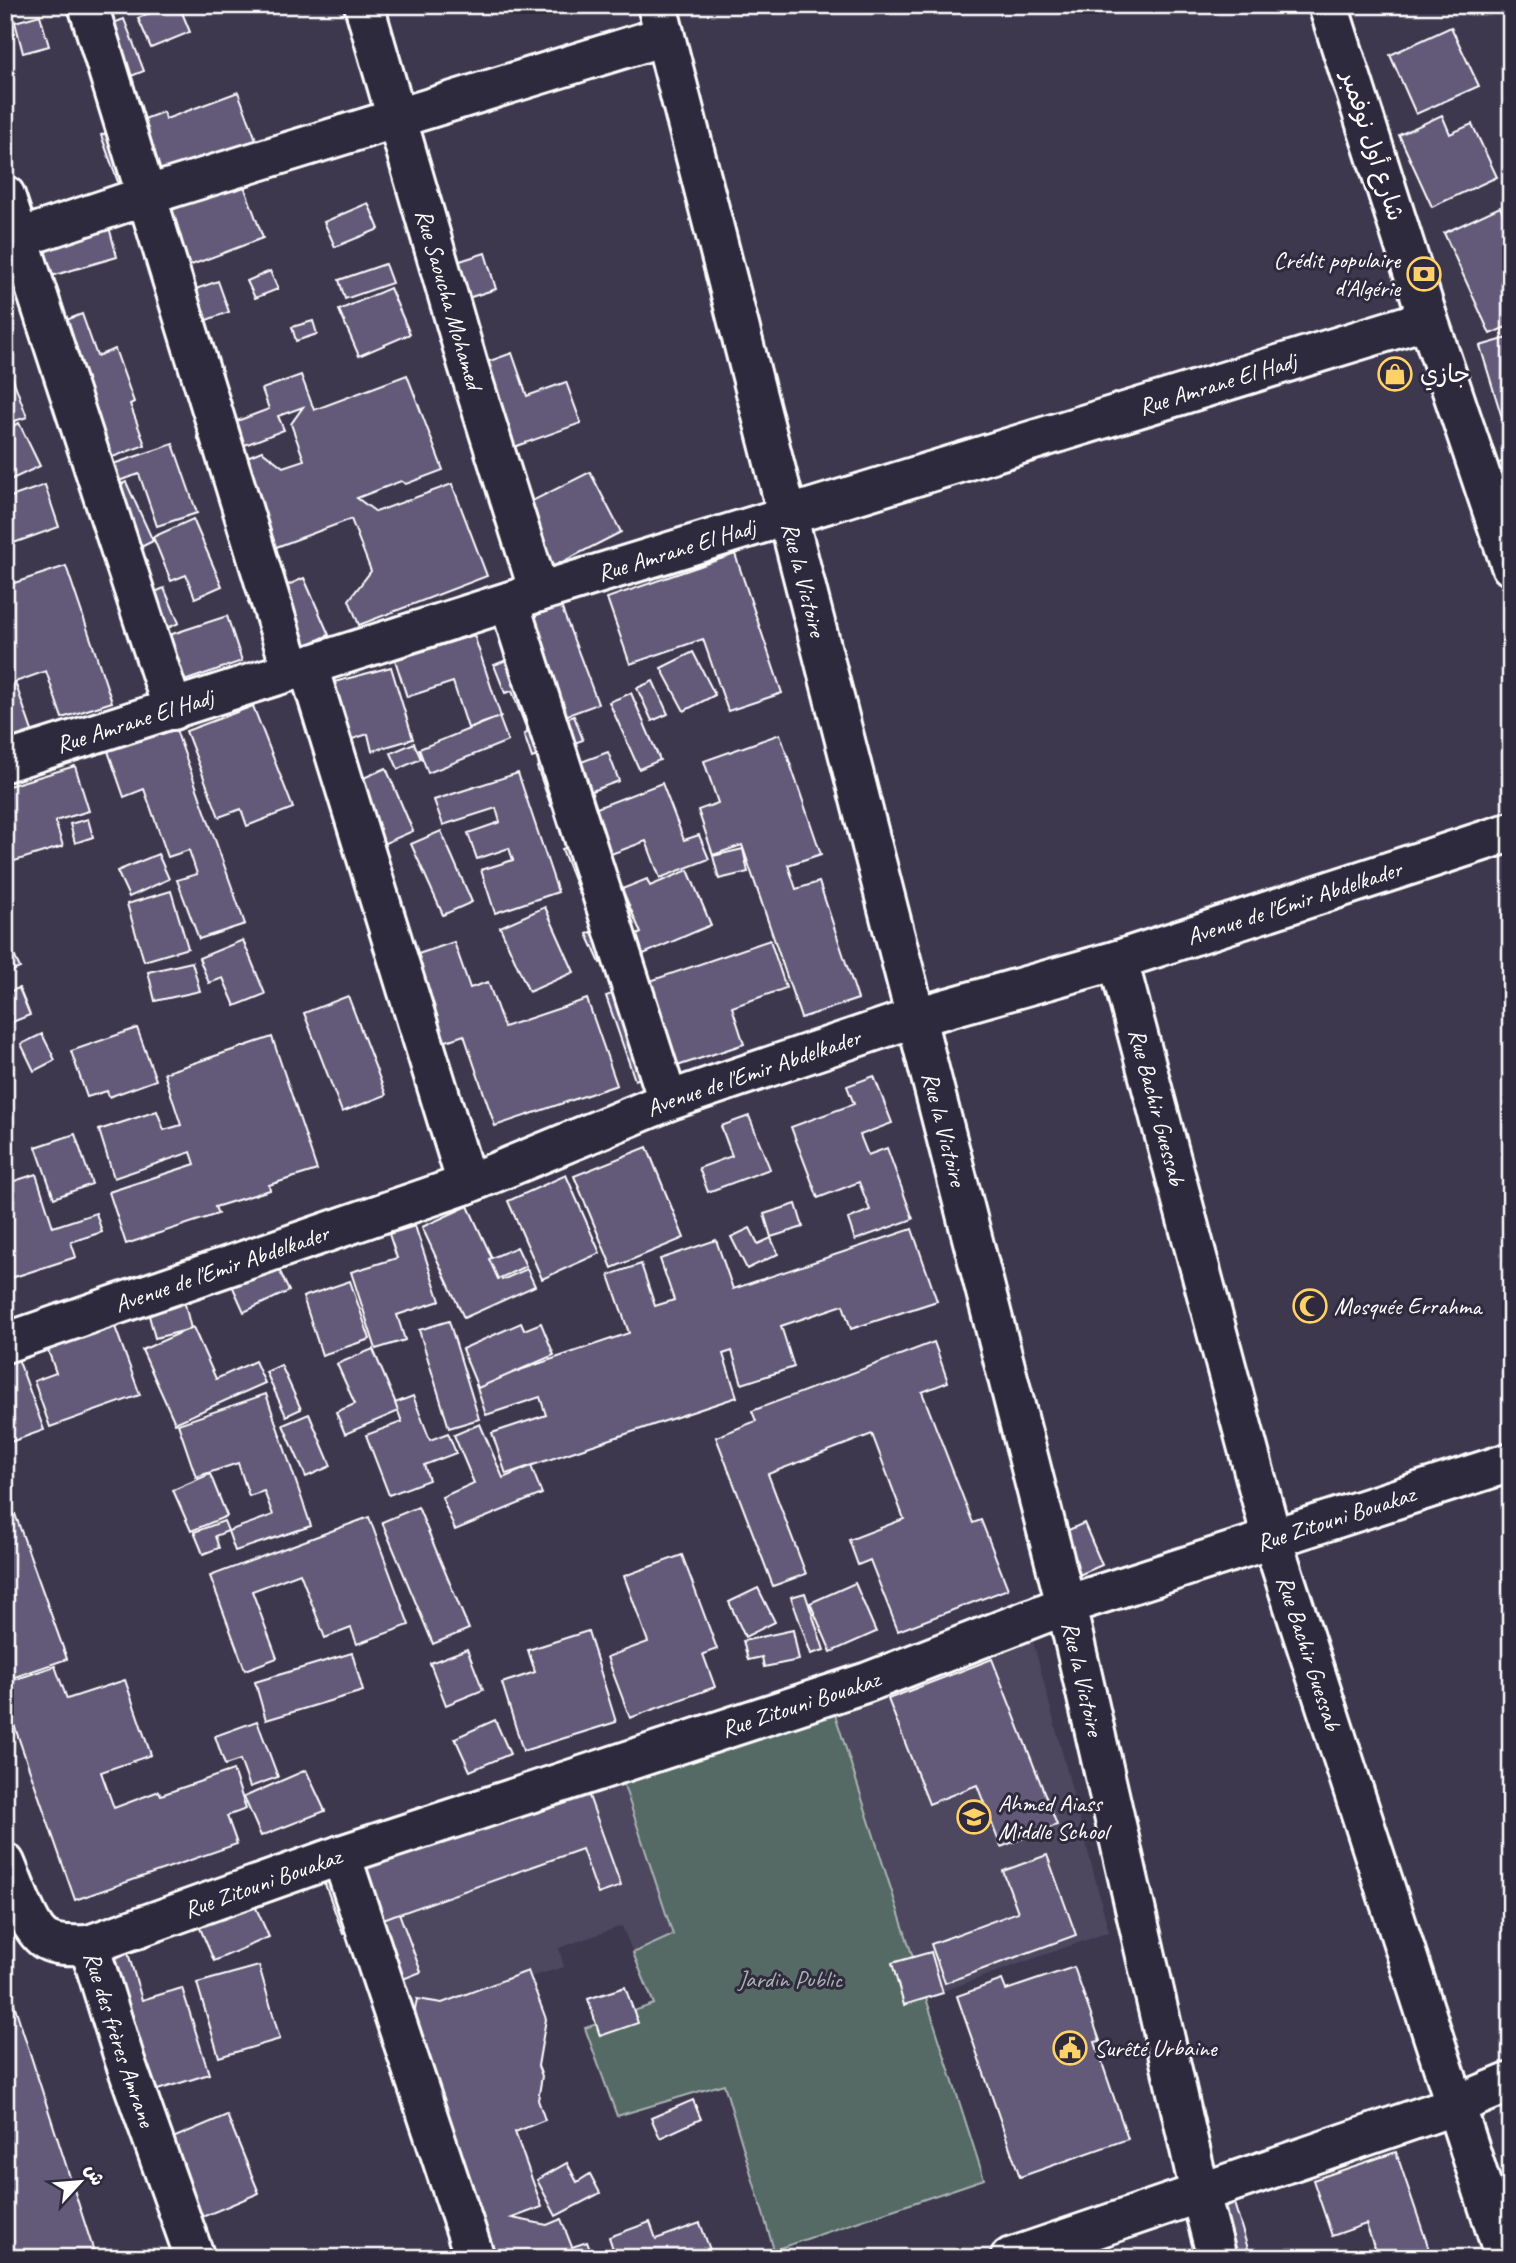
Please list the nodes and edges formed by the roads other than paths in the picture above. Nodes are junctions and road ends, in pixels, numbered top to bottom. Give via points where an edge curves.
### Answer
1 (88, 5) edge
2 (364, 5) edge
3 (1328, 5) edge
4 (661, 20) edge
5 (397, 117) junction
6 (5, 195) edge
7 (148, 195) junction
8 (12, 241) edge
9 (1428, 318) junction
10 (786, 516) junction
11 (1511, 566) edge
12 (524, 597) junction
13 (300, 669) junction
14 (173, 710) junction
15 (5, 762) edge
16 (1511, 832) edge
17 (1118, 960) junction
18 (916, 1017) junction
19 (668, 1101) junction
20 (467, 1184) junction
21 (5, 1343) edge
22 (1511, 1462) edge
23 (1272, 1539) junction
24 (1066, 1605) junction
25 (341, 1855) junction
26 (5, 1863) edge
27 (89, 1945) junction
28 (1511, 2082) edge
29 (1456, 2105) junction
30 (1200, 2193) junction
31 (195, 2258) edge
32 (475, 2258) edge
33 (1010, 2258) edge
34 (1217, 2258) edge
35 (1505, 2258) edge

1 - 7 street
2 - 5 street, Rue Saoucha Mohamed
3 - 9 street, شارع أول نوفمبر
4 - 5 street
4 - 10 street, Rue la Victoire
5 - 7 street
5 - 12 street, Rue Saoucha Mohamed via 468,365
6 - 8 street
7 - 8 street
7 - 13 street via 216,430
8 - 14 street
9 - 10 street, Rue Amrane El Hadj
9 - 11 street, شارع أول نوفمبر
10 - 12 street, Rue Amrane El Hadj
10 - 18 street, Rue la Victoire
12 - 13 street, Rue Amrane El Hadj
12 - 19 street, Rue Saoucha Mohamed
13 - 14 street, Rue Amrane El Hadj
13 - 20 street
14 - 15 street, Rue Amrane El Hadj
16 - 17 street, Avenue de l'Emir Abdelkader
17 - 18 street, Avenue de l'Emir Abdelkader
17 - 23 street, Rue Bachir Guessab
18 - 19 street, Avenue de l'Emir Abdelkader
18 - 24 street, Rue la Victoire
19 - 20 street, Avenue de l'Emir Abdelkader
20 - 21 street, Avenue de l'Emir Abdelkader
22 - 23 street, Rue Zitouni Bouakaz
23 - 24 street, Rue Zitouni Bouakaz
23 - 29 street, Rue Bachir Guessab
24 - 25 street, Rue Zitouni Bouakaz via 868,1682
24 - 30 street, Rue la Victoire
25 - 27 street, Rue Zitouni Bouakaz
25 - 32 street
26 - 27 street, Rue des frères Amrane via 44,1939
27 - 31 street, Rue des frères Amrane
28 - 29 street
29 - 30 street
29 - 35 street, Rue Bachir Guessab
30 - 33 street
30 - 34 street, Rue la Victoire

